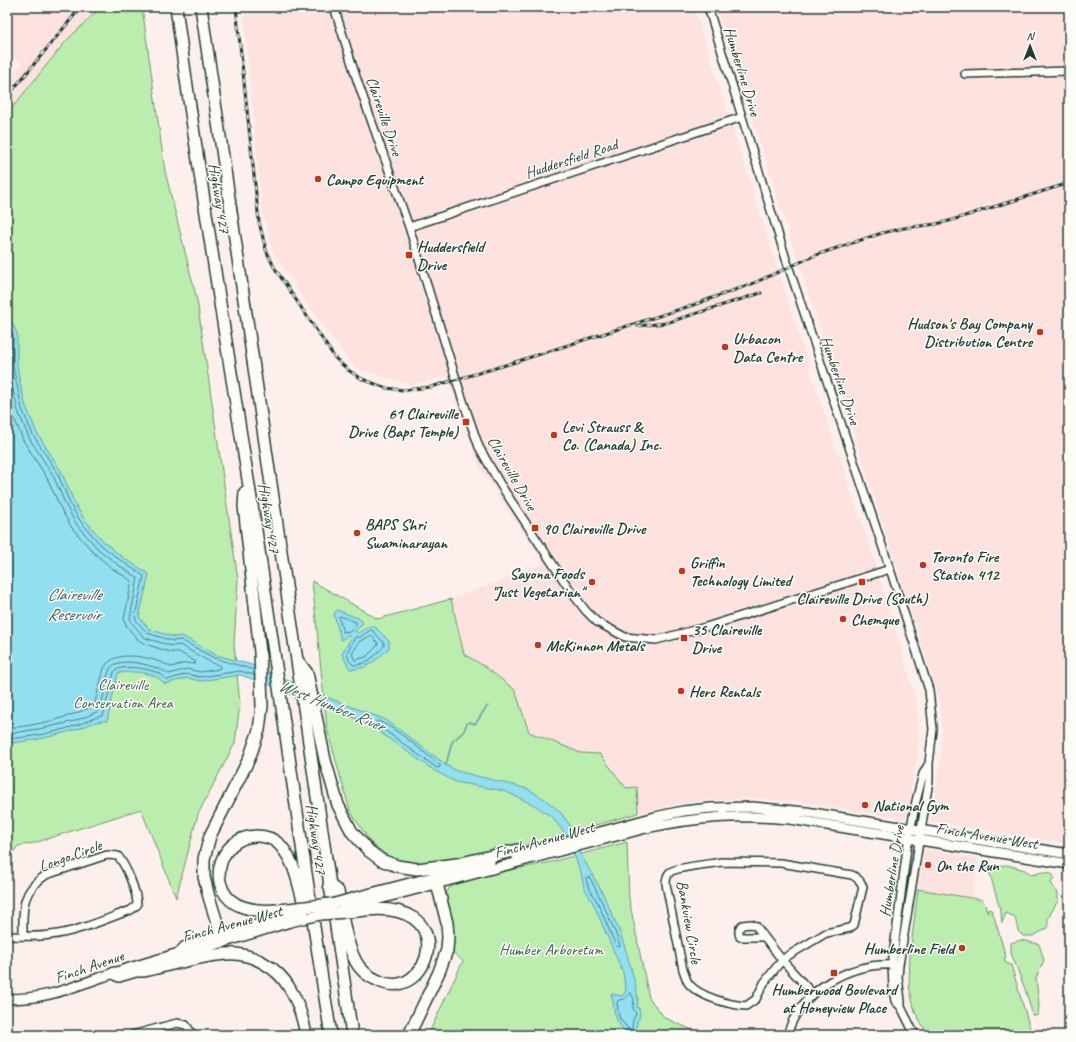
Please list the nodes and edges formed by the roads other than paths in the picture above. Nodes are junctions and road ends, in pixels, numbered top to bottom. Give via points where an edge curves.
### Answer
1 (176, 7) edge
2 (201, 7) edge
3 (334, 7) edge
4 (708, 7) edge
5 (1069, 71) edge
6 (965, 74) dead end
7 (742, 116) junction
8 (409, 227) junction
9 (247, 475) junction
10 (890, 569) junction
11 (298, 661) junction
12 (929, 763) junction
13 (910, 833) junction
14 (920, 835) junction
15 (551, 849) junction
16 (522, 853) junction
17 (1069, 854) edge
18 (1069, 864) edge
19 (436, 880) junction
20 (329, 885) junction
21 (330, 904) joint
22 (357, 904) junction
23 (321, 914) joint
24 (289, 916) junction
25 (7, 936) edge
26 (23, 936) junction
27 (315, 936) junction
28 (764, 937) dead end
29 (222, 939) junction
30 (179, 953) joint
31 (782, 960) junction
32 (895, 965) junction
33 (114, 973) junction
34 (813, 994) junction
35 (7, 999) edge
36 (132, 1035) edge
37 (192, 1035) edge
38 (306, 1035) edge
39 (331, 1035) edge
40 (352, 1035) edge
41 (409, 1035) edge
42 (787, 1035) edge
43 (915, 1035) edge

1 - 9 highway, Highway 427
2 - 11 highway, Highway 427
3 - 8 street, Claireville Drive
4 - 7 street, Humberline Drive
5 - 6 street
7 - 8 street, Huddersfield Road
7 - 10 street, Humberline Drive via 788,268
8 - 10 street, Claireville Drive via 479,447 500,484 572,593 597,622 625,637 656,640
9 - 27 highway, Highway 427
9 - 29 highway via 244,506 260,652 262,706 259,730 249,759 210,836 204,859 204,877
10 - 12 street, Humberline Drive via 928,690 933,729
11 - 16 highway via 307,673 331,783 343,817 369,851 381,860 417,869 518,850
11 - 20 highway, Highway 427
12 - 13 street, Humberline Drive via 923,774
12 - 14 street, Humberline Drive via 929,781
13 - 14 main road, Finch Avenue West
13 - 15 main road, Finch Avenue West via 790,819 710,817 674,822
13 - 32 street, Humberline Drive
14 - 17 main road, Finch Avenue West
14 - 18 main road, Finch Avenue West
14 - 32 street, Humberline Drive
15 - 16 main road, Finch Avenue West
15 - 19 main road, Finch Avenue West
16 - 19 main road, Finch Avenue West
19 - 22 main road, Finch Avenue West
19 - 41 highway via 448,929 447,950
20 - 22 highway via 338,891 346,935 364,972 375,980 391,985 409,980 425,963 429,947 426,931 418,920 404,912
20 - 40 highway, Highway 427
21 - 22 main road, Finch Avenue West, bridge
21 - 24 highway, bridge
22 - 23 highway, bridge
23 - 24 main road, Finch Avenue West, bridge
24 - 27 highway via 242,907 224,892 219,878 220,865 228,849 240,839 251,836 268,838 279,844 291,859
24 - 29 main road, Finch Avenue West
25 - 26 street, Longo Circle
26 - 26 street, Longo Circle via 53,935 131,910 137,905 136,895 118,856 108,855 46,875 39,880 26,896 23,906
27 - 39 highway, Highway 427
28 - 31 street
29 - 30 main road, Finch Avenue West via 197,947 184,947
30 - 33 main road, Finch Avenue
31 - 31 street, Bankview Circle via 826,933 854,925 863,887 859,878 781,863 722,862 671,871 667,876 666,884 683,970 688,983 698,992 746,1006 756,999 764,983
31 - 34 street
32 - 34 street via 866,966 852,970
32 - 43 street, Humberline Drive via 901,1007
33 - 35 main road, Finch Avenue via 48,995
33 - 38 highway via 119,976 217,955 246,956 263,962 277,972 290,988 298,1005
34 - 42 street via 801,1006
36 - 37 street via 181,1024 186,1025

